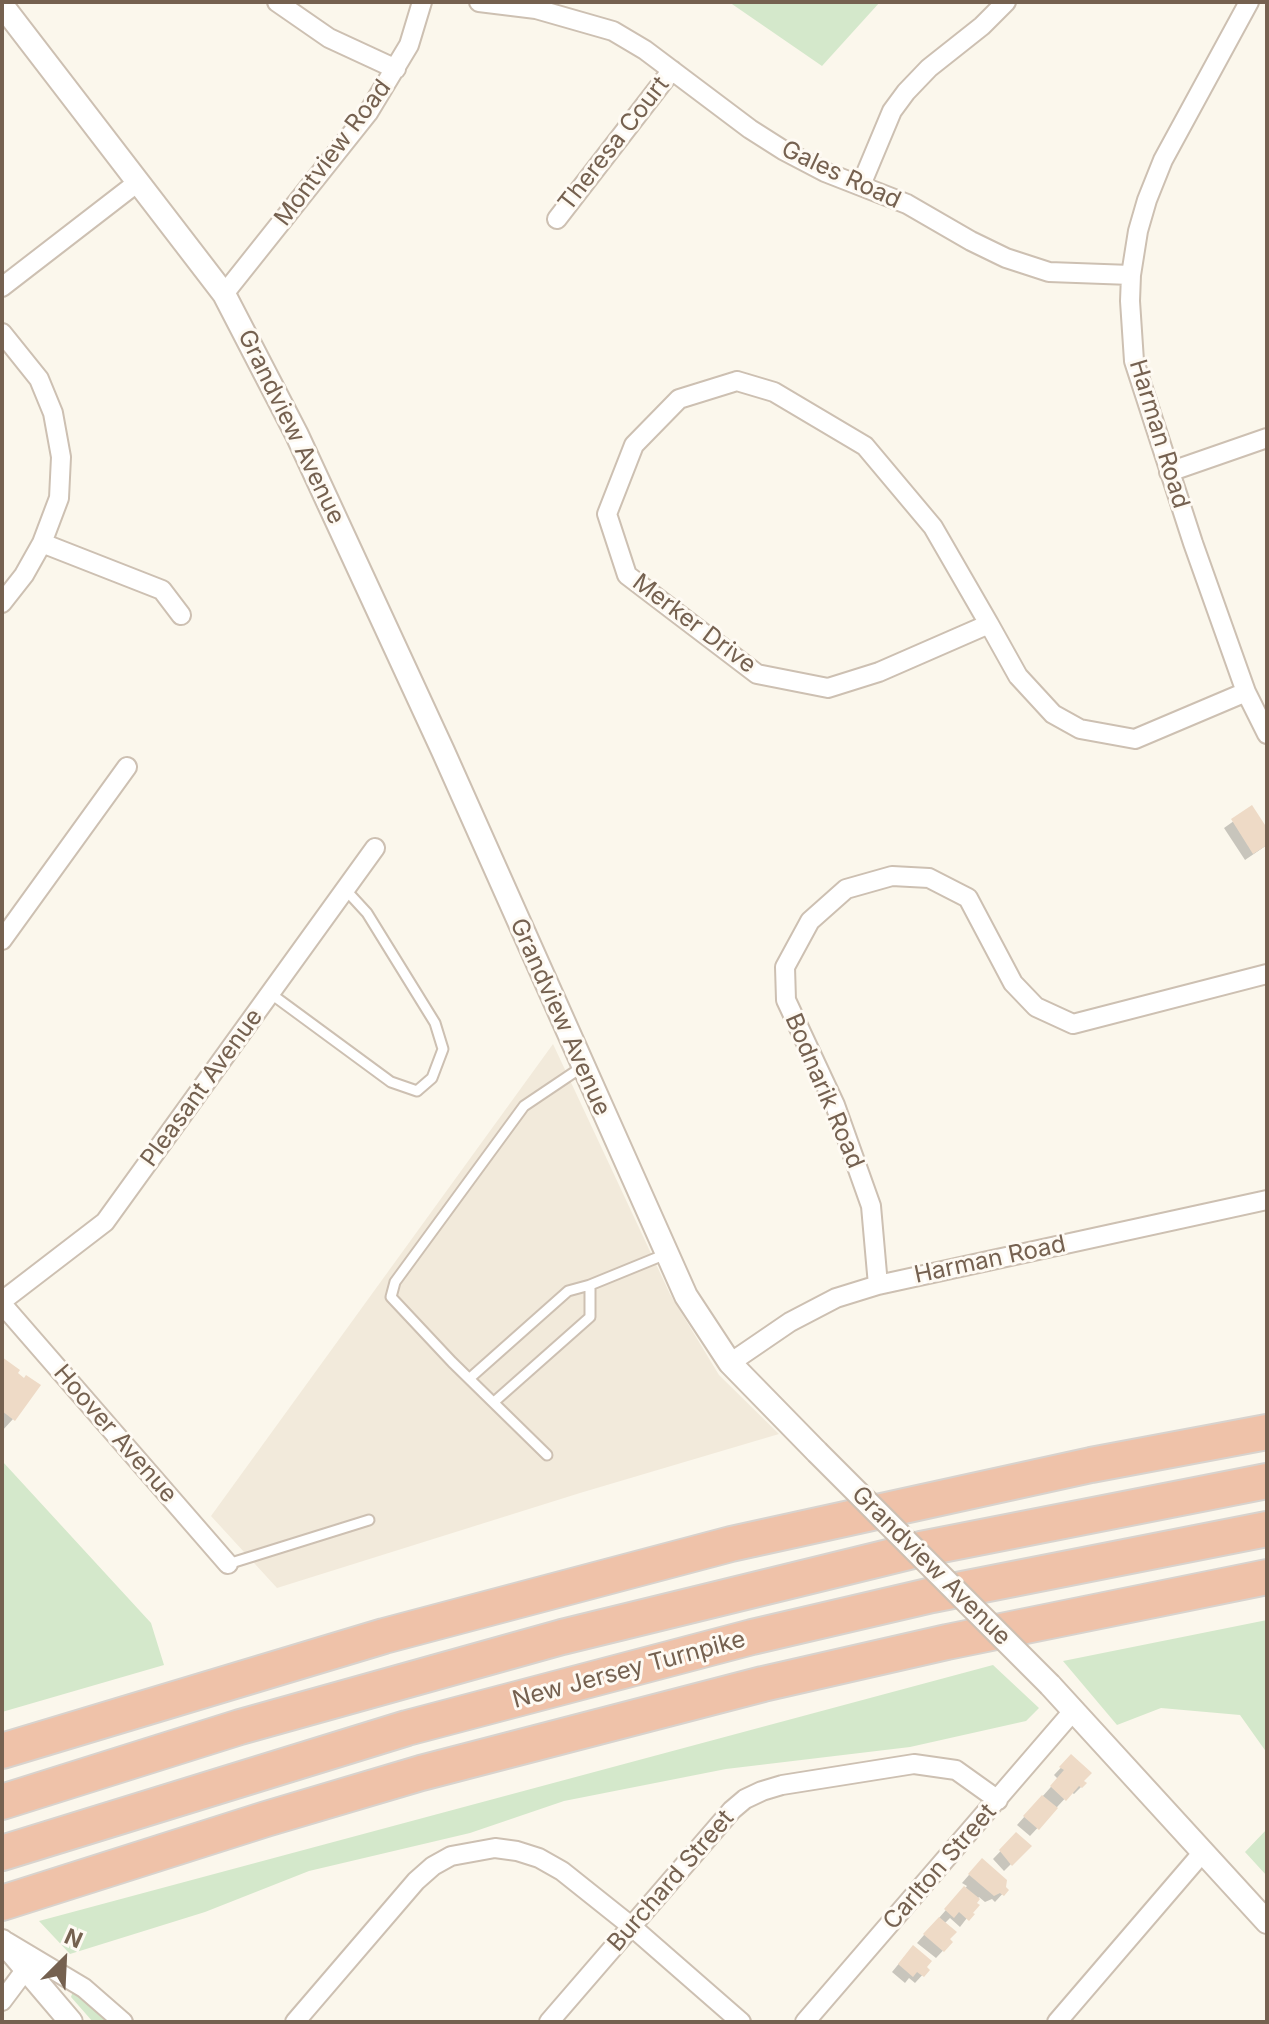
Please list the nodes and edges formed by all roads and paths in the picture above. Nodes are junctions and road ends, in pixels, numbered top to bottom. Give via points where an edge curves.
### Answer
1 (277, 2) edge
2 (422, 2) edge
3 (479, 2) edge
4 (1006, 2) edge
5 (1249, 2) edge
6 (2, 5) edge
7 (396, 69) junction
8 (672, 70) junction
9 (138, 182) junction
10 (861, 185) junction
11 (557, 219) dead end
12 (1131, 275) junction
13 (2, 287) edge
14 (224, 294) junction
15 (2, 333) edge
16 (1267, 438) edge
17 (1169, 472) junction
18 (42, 543) junction
19 (2, 603) edge
20 (181, 615) dead end
21 (989, 624) junction
22 (1246, 692) junction
23 (1267, 734) edge
24 (127, 767) dead end
25 (375, 848) dead end
26 (344, 888) junction
27 (2, 940) edge
28 (1267, 974) edge
29 (270, 993) junction
30 (582, 1067) junction
31 (1267, 1200) edge
32 (666, 1254) junction
33 (590, 1285) junction
34 (878, 1285) junction
35 (2, 1302) edge
36 (730, 1363) junction
37 (470, 1378) junction
38 (494, 1402) junction
39 (1267, 1432) edge
40 (547, 1455) dead end
41 (1267, 1481) edge
42 (369, 1520) dead end
43 (1267, 1529) edge
44 (228, 1564) joint
45 (1267, 1577) edge
46 (1074, 1710) junction
47 (2, 1751) edge
48 (998, 1800) junction
49 (2, 1802) edge
50 (1203, 1852) junction
51 (2, 1853) edge
52 (16, 1899) edge
53 (1267, 1922) edge
54 (631, 1926) junction
55 (2, 1940) edge
56 (26, 1969) junction
57 (2, 2001) edge
58 (71, 2022) edge
59 (123, 2022) edge
60 (295, 2022) edge
61 (549, 2022) edge
62 (741, 2022) edge
63 (805, 2022) edge
64 (1057, 2022) edge

1 - 7 street via 329,38
2 - 7 street, Montview Road
3 - 8 street, Gales Road via 536,9 613,31
4 - 10 street via 906,92 892,111
5 - 12 street, Harman Road via 1163,160 1141,220
6 - 9 street, Grandview Avenue
7 - 14 street, Montview Road via 368,113
8 - 10 street, Gales Road via 783,150
8 - 11 street, Theresa Court
9 - 13 street
9 - 14 street, Grandview Avenue
10 - 12 street, Gales Road via 1034,267
12 - 17 street, Harman Road via 1134,361
14 - 30 street, Grandview Avenue via 297,435
15 - 18 street via 39,379 53,413 61,457 59,498
16 - 17 street
17 - 22 street, Harman Road
18 - 19 street
18 - 20 street via 162,590
21 - 21 street, Merker Drive via 933,527 865,446 774,392 737,381 679,399 634,445 607,514 627,575 757,674 828,688
21 - 22 street, Merker Drive via 1018,676 1053,714 1080,729 1135,739
22 - 23 street, Harman Road
24 - 27 street
25 - 26 street, Pleasant Avenue
26 - 29 street, Pleasant Avenue
26 - 29 lane via 367,913 435,1023 443,1049 432,1078 417,1091 391,1082
28 - 34 street, Bodnarik Road via 1073,1024 1036,1007 1013,983 968,898 929,878 892,876 846,889 810,921 785,967 786,1000 835,1105 871,1206
29 - 35 street, Pleasant Avenue via 105,1222
30 - 32 street, Grandview Avenue
30 - 37 lane via 524,1106 395,1282 391,1297
31 - 34 street, Harman Road
32 - 33 lane
32 - 36 street, Grandview Avenue via 686,1296
33 - 37 lane via 568,1291
33 - 38 lane via 590,1317
34 - 36 street, Harman Road via 836,1298 790,1322
35 - 44 street, Hoover Avenue
36 - 46 street, Grandview Avenue, bridge
37 - 38 lane
38 - 40 lane
39 - 47 highway via 731,1544 384,1636
41 - 49 highway, New Jersey Turnpike via 921,1549 591,1630 240,1727
42 - 44 lane
43 - 51 highway, New Jersey Turnpike via 932,1595 752,1637 407,1728
45 - 52 highway, New Jersey Turnpike via 763,1684 421,1773
46 - 48 street, Carlton Street
46 - 50 street, Grandview Avenue
48 - 54 street, Burchard Street via 956,1770 914,1764 762,1791 732,1810
48 - 63 street, Carlton Street
50 - 53 street, Grandview Avenue
50 - 64 street
54 - 60 street via 539,1858 495,1848 472,1850 451,1856 416,1881
54 - 61 street, Burchard Street
54 - 62 street
55 - 56 street
55 - 59 street via 84,1988
56 - 57 street
56 - 58 street

